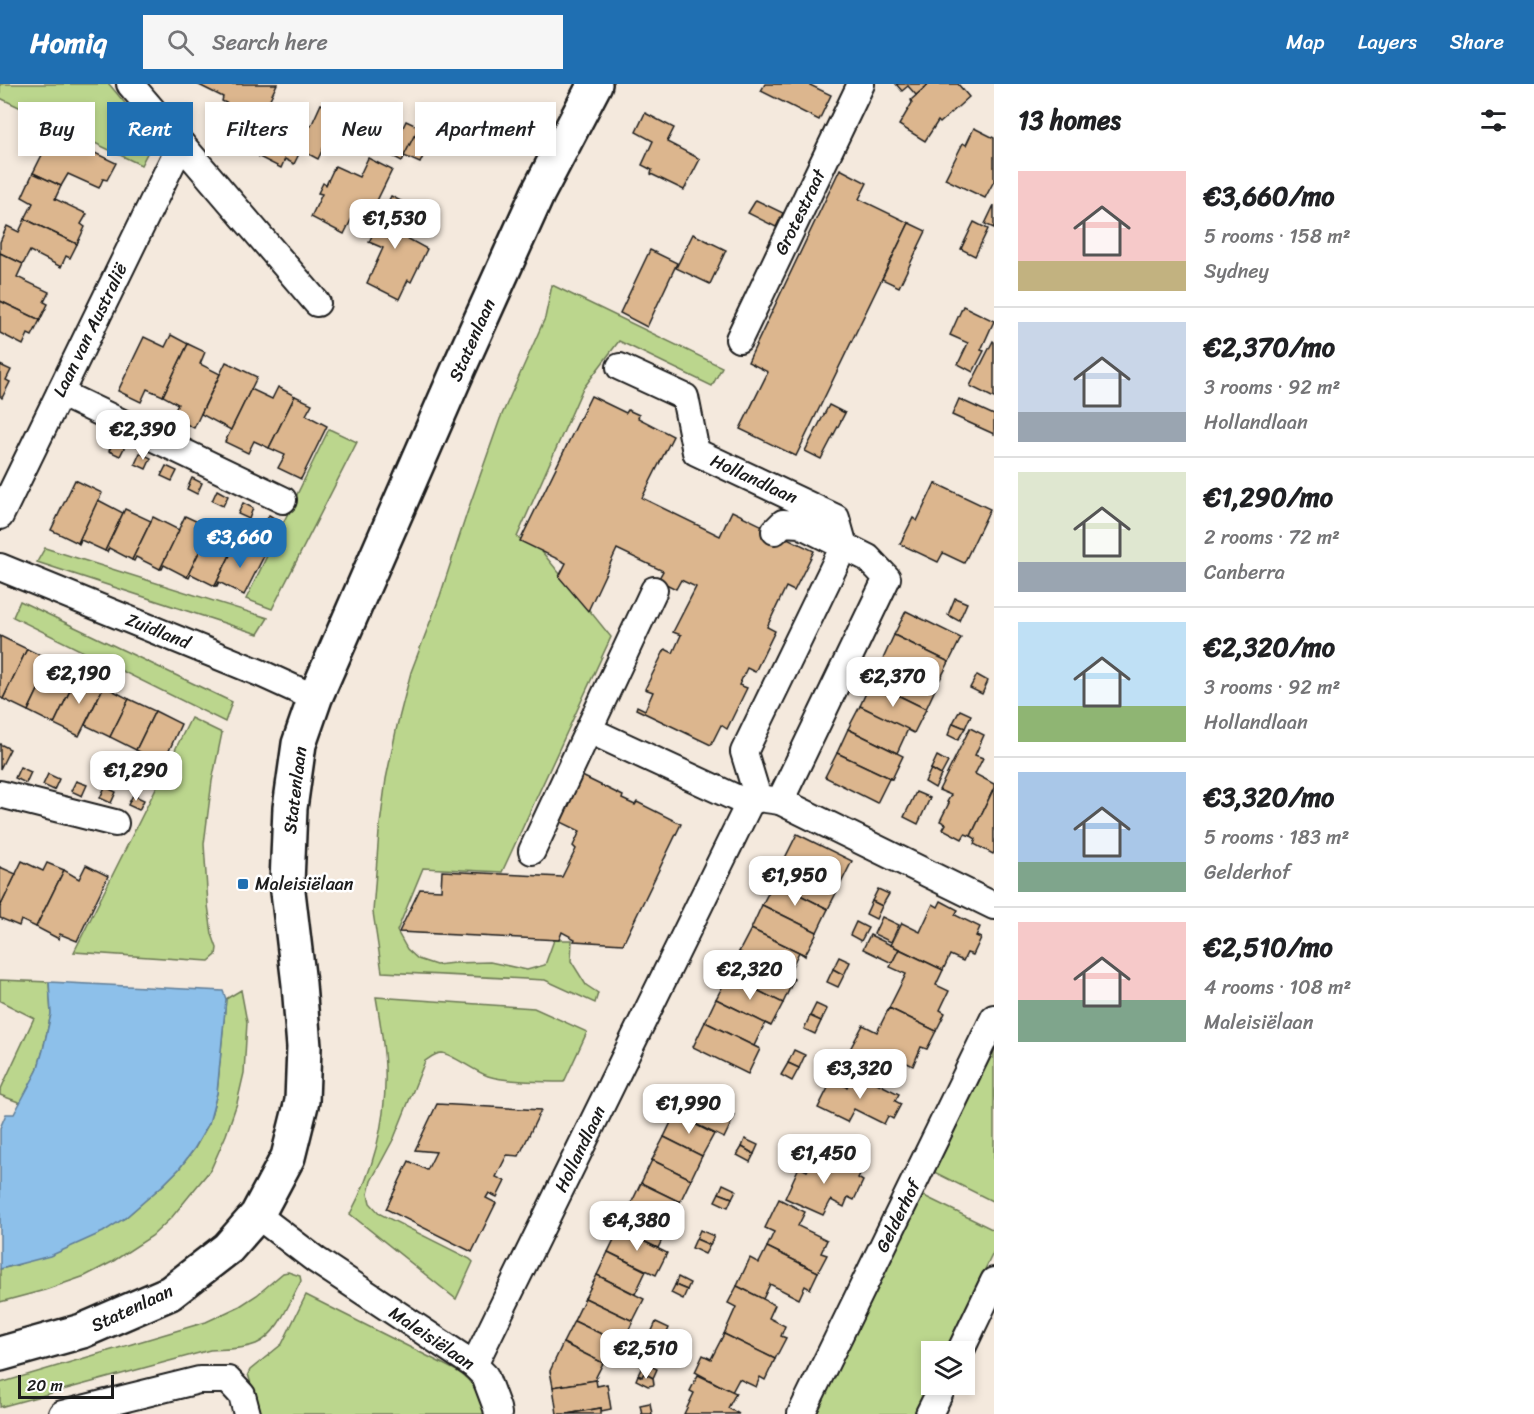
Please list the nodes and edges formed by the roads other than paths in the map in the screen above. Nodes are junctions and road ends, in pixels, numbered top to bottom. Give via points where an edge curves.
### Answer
1 (130, 84) edge
2 (595, 84) edge
3 (861, 84) edge
4 (145, 102) edge
5 (175, 156) edge
6 (191, 156) edge
7 (317, 303) dead end
8 (739, 339) dead end
9 (620, 367) dead end
10 (60, 393) junction
11 (283, 500) dead end
12 (0, 516) edge
13 (775, 531) dead end
14 (844, 546) junction
15 (0, 567) edge
16 (654, 590) dead end
17 (315, 698) junction
18 (589, 730) junction
19 (0, 794) edge
20 (762, 801) junction
21 (116, 823) dead end
22 (532, 851) dead end
23 (994, 906) edge
24 (994, 1018) edge
25 (257, 1215) junction
26 (994, 1281) edge
27 (965, 1341) edge
28 (0, 1354) edge
29 (474, 1365) junction
30 (938, 1395) edge
31 (62, 1414) edge
32 (247, 1414) edge
33 (498, 1414) edge
34 (801, 1414) edge
35 (929, 1414) edge

1 - 4 street
2 - 17 main road, Statenlaan via 538,193
3 - 8 street, Grotestraat
5 - 10 street, Laan van Australië
6 - 7 street
9 - 14 street, Hollandlaan via 685,397 696,452 836,518
10 - 11 street
10 - 12 street, Laan van Australië
13 - 14 street, Hollandlaan via 783,523 800,524
14 - 20 street via 744,752
14 - 20 street, Hollandlaan via 868,558 887,578 793,776
15 - 17 street, Zuidland
16 - 18 street
17 - 25 main road, Statenlaan via 299,744 290,808 287,883 304,1047 302,1101 288,1157
18 - 20 street
18 - 22 street
19 - 21 street
20 - 23 street
20 - 29 street, Hollandlaan
24 - 34 street, Gelderhof
25 - 28 main road, Statenlaan via 228,1248 170,1293 82,1331
25 - 29 street, Maleisiëlaan via 316,1260
26 - 27 street
29 - 33 street, Maleisiëlaan via 485,1376
30 - 35 street
31 - 32 street via 199,1380 228,1380 242,1395

